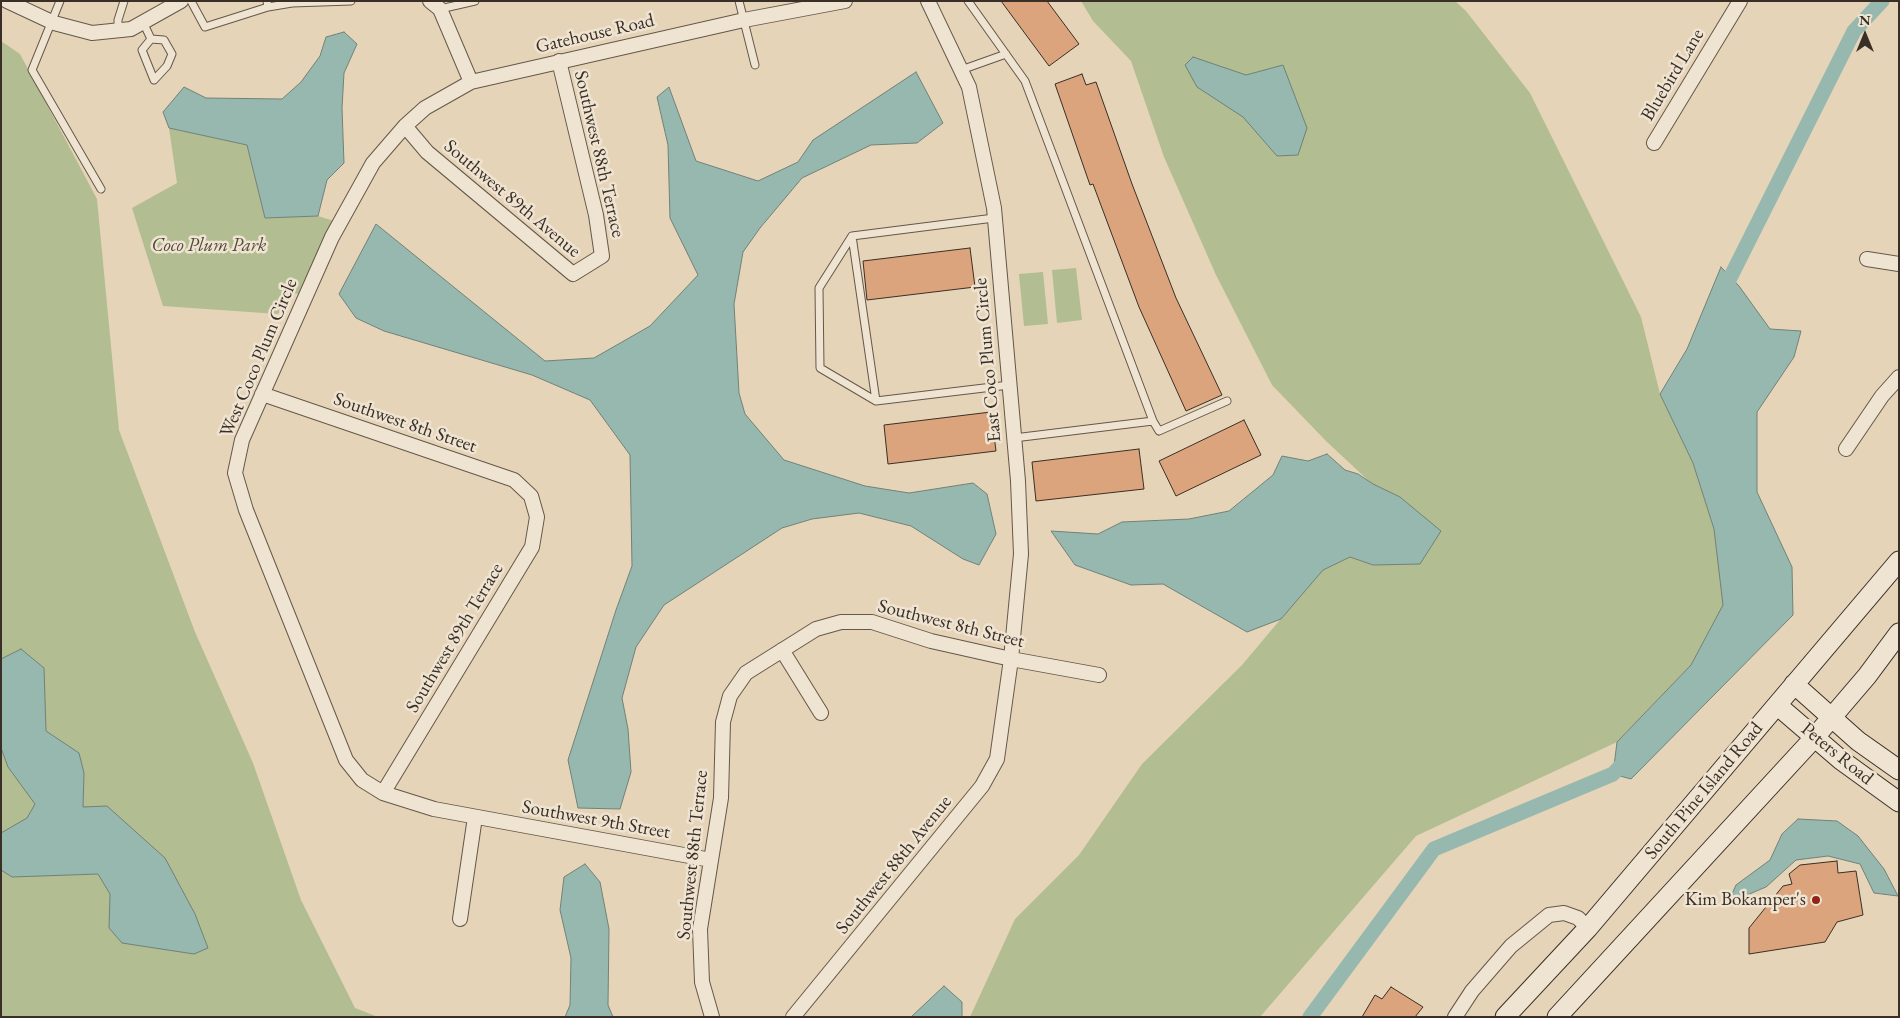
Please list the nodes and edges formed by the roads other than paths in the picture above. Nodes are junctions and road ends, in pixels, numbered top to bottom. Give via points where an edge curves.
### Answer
1 (7, 1) edge
2 (60, 1) edge
3 (124, 1) edge
4 (181, 1) edge
5 (191, 1) edge
6 (351, 1) edge
7 (476, 1) edge
8 (739, 1) edge
9 (845, 1) edge
10 (928, 1) edge
11 (968, 1) edge
12 (1740, 1) edge
13 (268, 4) edge
14 (435, 5) edge
15 (744, 20) junction
16 (51, 22) junction
17 (143, 22) junction
18 (118, 30) junction
19 (151, 39) junction
20 (1006, 54) junction
21 (559, 60) junction
22 (755, 65) dead end
23 (961, 70) junction
24 (471, 82) junction
25 (405, 126) junction
26 (1654, 143) dead end
27 (101, 189) dead end
28 (994, 218) junction
29 (852, 236) junction
30 (602, 256) joint
31 (1867, 259) dead end
32 (1899, 264) edge
33 (1899, 377) edge
34 (1009, 385) junction
35 (262, 394) junction
36 (876, 401) junction
37 (1227, 401) dead end
38 (1153, 422) junction
39 (1014, 438) junction
40 (1846, 449) dead end
41 (530, 496) joint
42 (1899, 561) edge
43 (1899, 633) edge
44 (782, 650) junction
45 (1011, 660) junction
46 (746, 673) joint
47 (1099, 675) dead end
48 (1794, 684) junction
49 (1777, 705) junction
50 (821, 713) dead end
51 (1830, 717) junction
52 (1002, 726) joint
53 (1814, 738) junction
54 (1899, 770) edge
55 (383, 793) junction
56 (1899, 802) edge
57 (475, 817) junction
58 (711, 860) junction
59 (460, 919) dead end
60 (1588, 928) junction
61 (712, 1017) edge
62 (793, 1017) edge
63 (1455, 1017) edge
64 (1505, 1017) edge
65 (1557, 1017) edge

1 - 16 street
2 - 16 lane
3 - 18 lane
4 - 17 street
5 - 13 lane via 205,27
6 - 13 lane
7 - 14 lane
8 - 15 lane
9 - 15 street, Gatehouse Road
10 - 23 street, East Coco Plum Circle
11 - 20 lane
12 - 26 street, Bluebird Lane
14 - 24 street
15 - 21 street, Gatehouse Road
15 - 22 lane
16 - 18 street via 92,33
16 - 27 lane via 32,70
17 - 18 street via 131,29
17 - 19 lane
19 - 19 lane via 142,50 154,80 167,66 172,54 164,40
20 - 23 lane
20 - 38 lane via 1026,81
21 - 24 street, Gatehouse Road
21 - 30 street, Southwest 88th Terrace via 596,214
23 - 28 street, East Coco Plum Circle via 969,87
24 - 25 street, West Coco Plum Circle via 425,108
25 - 30 street, Southwest 89th Avenue via 426,152 573,274
25 - 35 street, West Coco Plum Circle via 374,163 332,238
28 - 29 lane
28 - 34 street, East Coco Plum Circle
29 - 36 lane
29 - 36 lane via 819,288 820,368
31 - 32 street
33 - 40 street
34 - 36 lane
34 - 39 street, East Coco Plum Circle
35 - 41 street, Southwest 8th Street via 514,480
35 - 55 street, West Coco Plum Circle via 242,440 235,472 246,510 346,760 362,780
37 - 38 lane via 1159,430
38 - 39 lane
39 - 45 street, East Coco Plum Circle via 1021,554
41 - 55 street, Southwest 89th Terrace via 536,517 532,547
42 - 48 main road, South Pine Island Road
43 - 51 main road
44 - 45 street, Southwest 8th Street via 816,629 841,622 872,622 931,641
44 - 46 street, Southwest 8th Street
44 - 50 street
45 - 47 street, Southwest 8th Street
45 - 52 street, East Coco Plum Circle
46 - 58 street, Southwest 88th Terrace via 730,696 723,722 721,798
48 - 49 main road, South Pine Island Road
48 - 51 main road, Peters Road
49 - 53 main road, Peters Road
49 - 60 main road, South Pine Island Road
51 - 53 main road
51 - 54 main road, Peters Road
52 - 62 street, Southwest 88th Avenue via 998,759 982,786
53 - 56 main road, Peters Road
53 - 65 main road
55 - 57 street, West Coco Plum Circle via 434,809
57 - 58 street, Southwest 9th Street
57 - 59 street
58 - 61 street, Southwest 88th Terrace via 700,929 702,982
60 - 63 street via 1578,918 1564,913 1549,915 1511,946 1472,991
60 - 64 main road, South Pine Island Road

